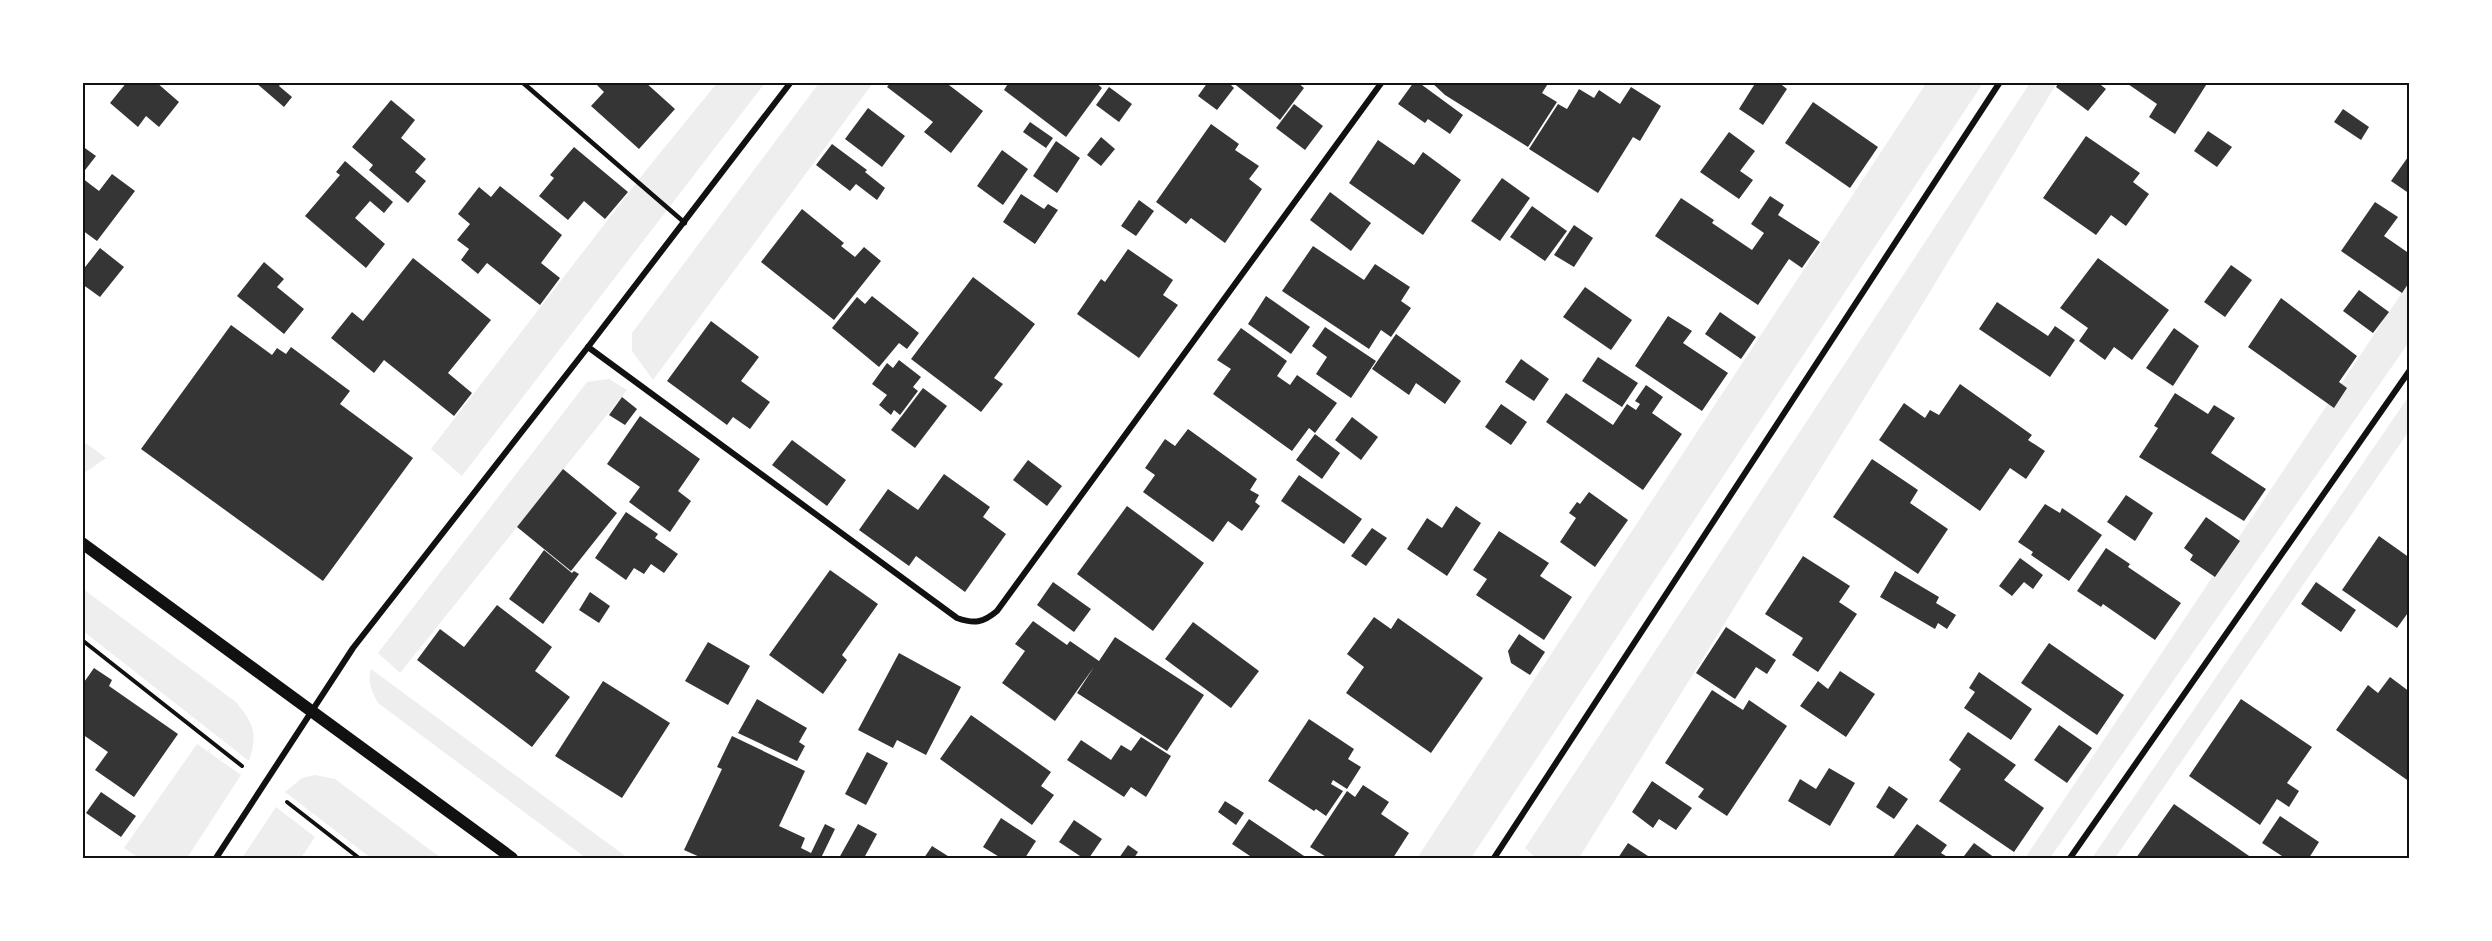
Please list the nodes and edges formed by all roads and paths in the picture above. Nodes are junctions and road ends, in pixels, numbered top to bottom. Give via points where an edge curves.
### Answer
1 (522, 82) edge
2 (791, 82) edge
3 (1382, 82) edge
4 (2000, 82) edge
5 (685, 223) junction
6 (588, 347) junction
7 (2409, 370) edge
8 (82, 543) edge
9 (82, 640) edge
10 (312, 713) junction
11 (245, 768) dead end
12 (282, 798) dead end
13 (1496, 856) edge
14 (216, 858) edge
15 (359, 858) edge
16 (512, 858) edge
17 (1503, 858) edge
18 (2070, 858) edge

1 - 5 lane
2 - 5 street
3 - 6 street via 997,611 985,621 971,623 957,618
4 - 13 street
5 - 6 street
6 - 10 street via 353,648
7 - 18 street
8 - 10 main road
9 - 11 path
10 - 14 street
10 - 16 main road
12 - 15 path
13 - 17 street

